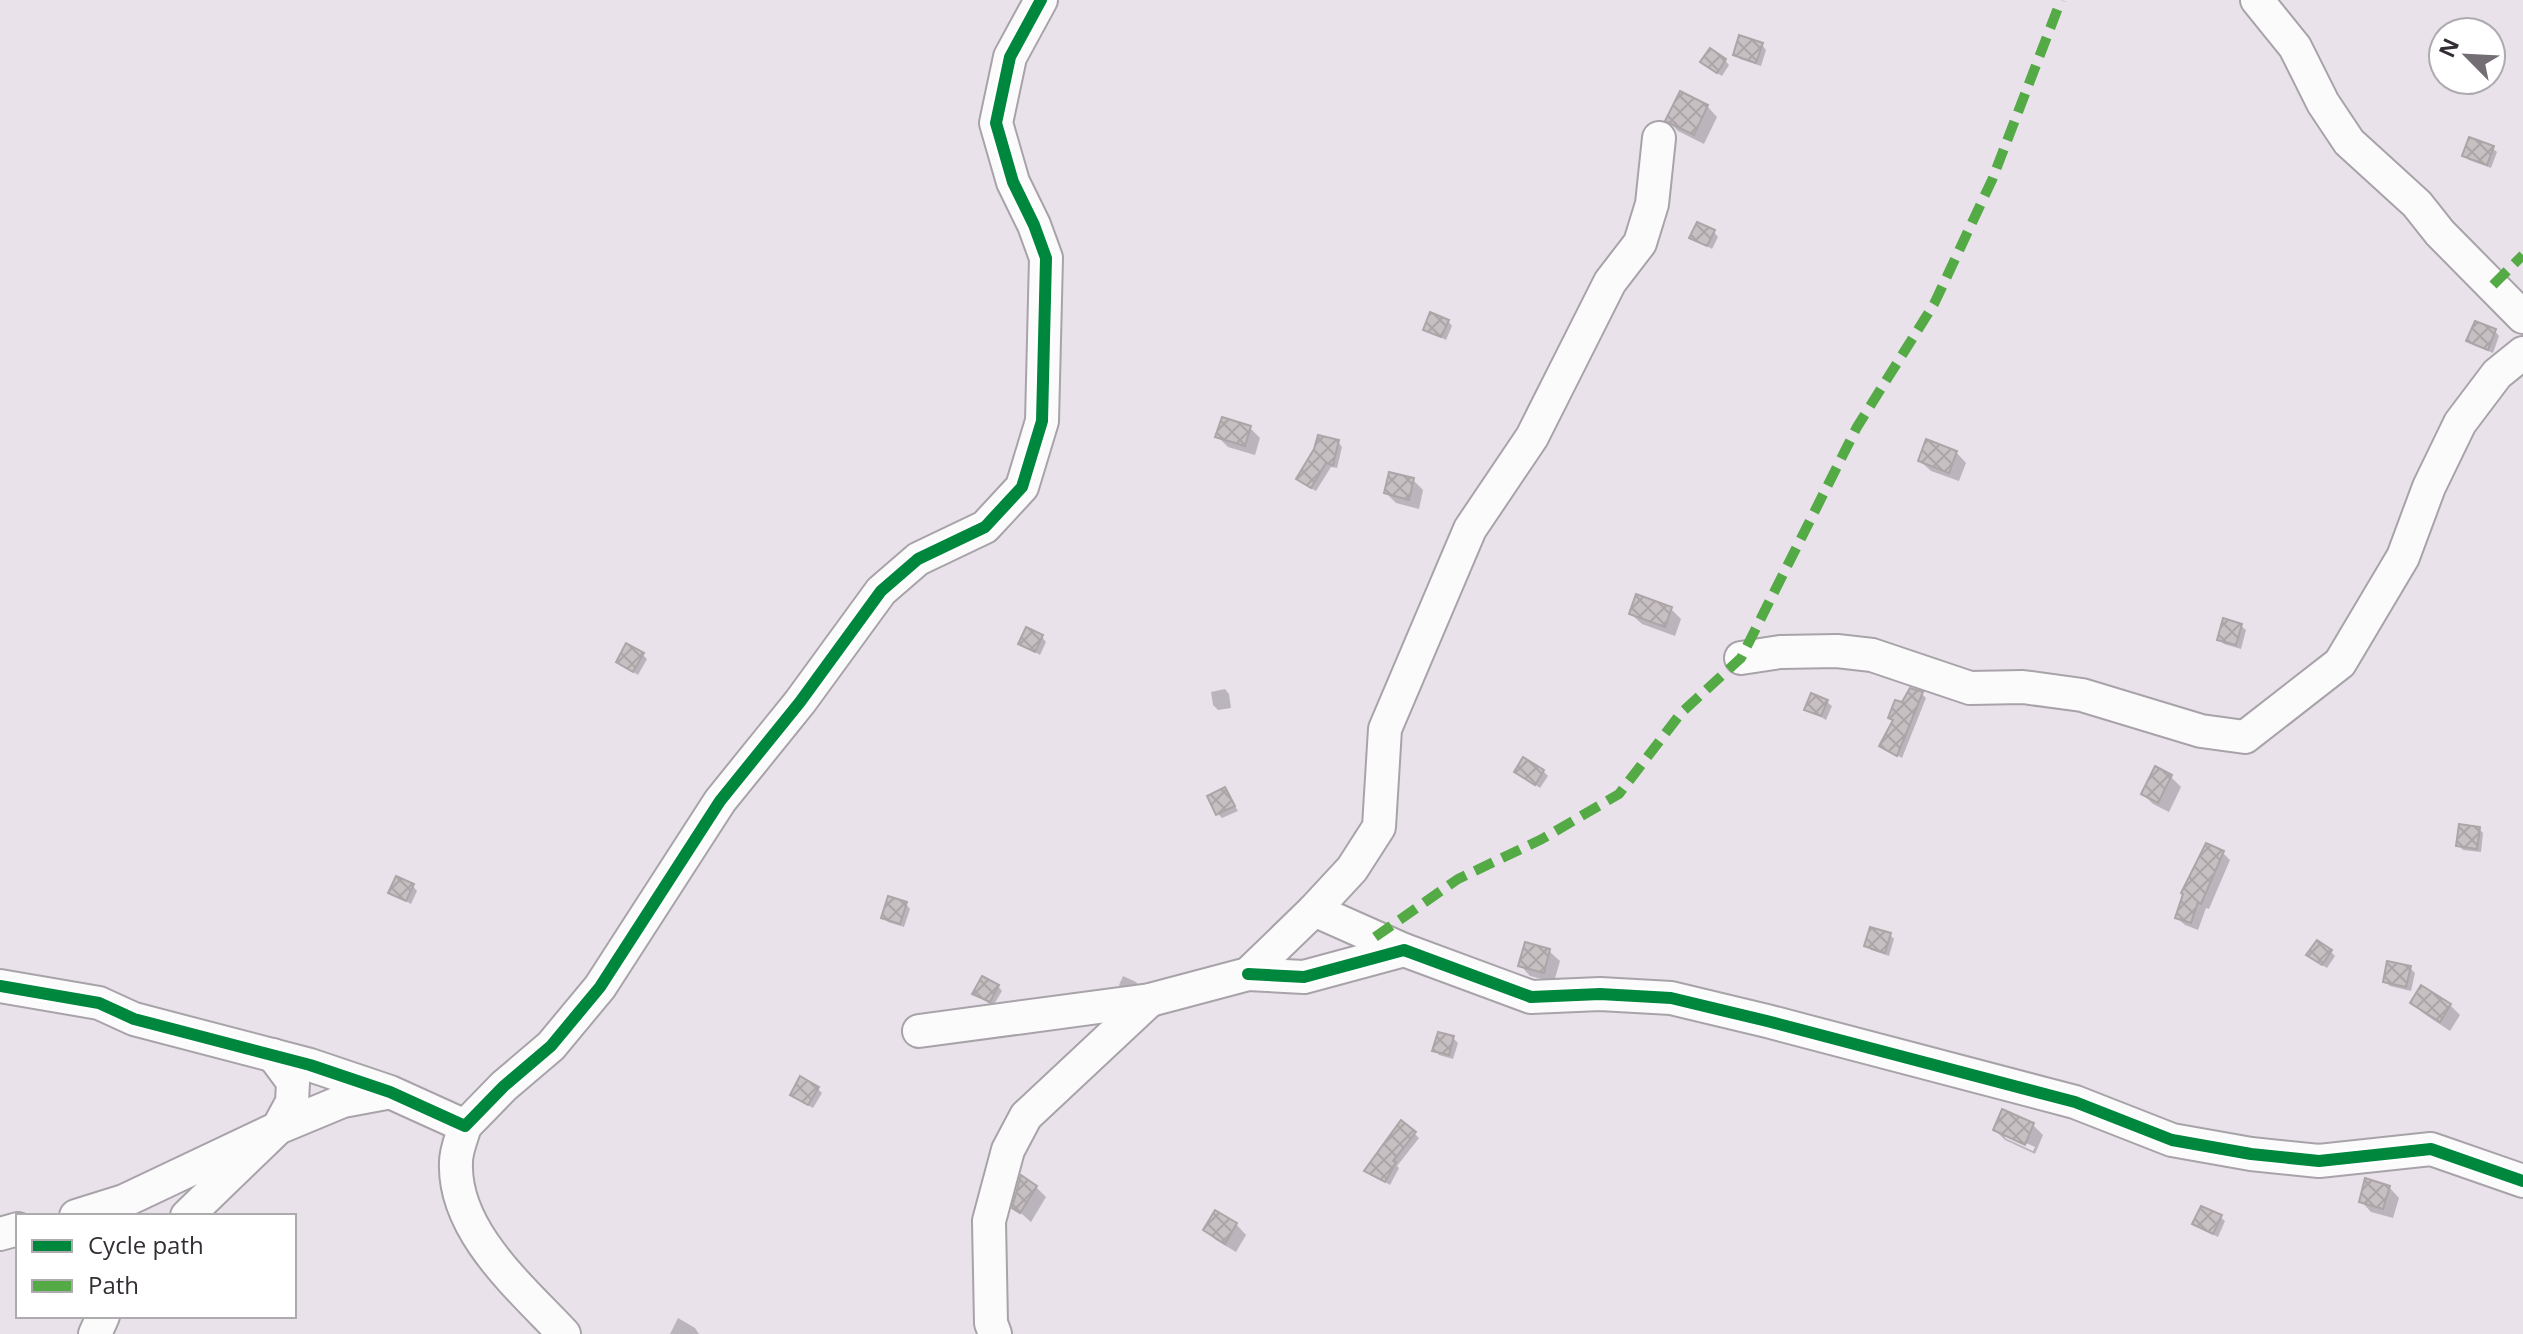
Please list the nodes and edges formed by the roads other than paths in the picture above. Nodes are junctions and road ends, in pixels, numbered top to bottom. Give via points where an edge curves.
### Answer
1 (1041, 0) edge
2 (2257, 0) edge
3 (1659, 138) dead end
4 (2523, 317) edge
5 (2523, 353) edge
6 (1741, 658) dead end
7 (1314, 910) junction
8 (1404, 950) junction
9 (1248, 974) junction
10 (0, 986) edge
11 (1150, 1000) junction
12 (919, 1031) dead end
13 (273, 1055) junction
14 (390, 1092) junction
15 (465, 1126) junction
16 (278, 1128) junction
17 (2523, 1181) edge
18 (82, 1214) edge
19 (189, 1214) edge
20 (564, 1334) edge
21 (995, 1334) edge

1 - 15 street via 1010,57 996,123 1013,182 1046,258 1042,421 1022,487 985,527 918,559 881,591 720,801 600,987 551,1046
2 - 4 street via 2295,47 2349,142 2417,204
3 - 7 street via 1652,204 1640,243 1610,282 1532,437 1470,529 1385,729 1379,827 1352,869
5 - 6 street via 2497,374 2460,423 2403,557 2340,663 2245,737 2201,731 2082,695 2023,687 1970,688 1872,655 1808,651
7 - 8 street
7 - 9 street
8 - 9 street via 1304,977
8 - 17 street via 1531,997 1671,998 1767,1021 2075,1102 2172,1140 2319,1161 2431,1149
9 - 11 street
10 - 13 street via 99,1003 134,1019
11 - 12 street
11 - 21 street via 1026,1116 1008,1150 989,1221
13 - 14 street
13 - 16 street via 293,1082 292,1102
14 - 15 street
14 - 16 street via 343,1101
15 - 20 street via 456,1161 461,1205 494,1260
16 - 18 street via 124,1201
16 - 19 street

